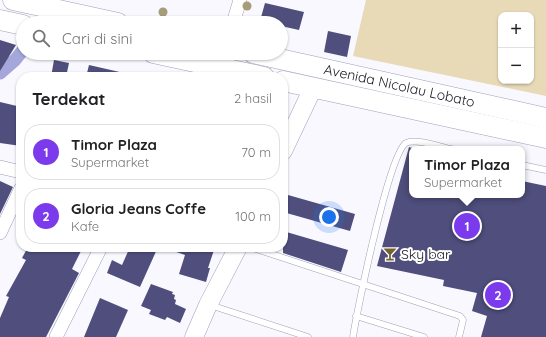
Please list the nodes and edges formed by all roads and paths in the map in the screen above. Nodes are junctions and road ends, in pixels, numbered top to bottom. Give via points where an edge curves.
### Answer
1 (14, 0) edge
2 (240, 0) edge
3 (86, 16) edge
4 (235, 16) edge
5 (0, 20) edge
6 (16, 23) edge
7 (185, 60) edge
8 (285, 60) edge
9 (241, 72) edge
10 (288, 82) edge
11 (313, 88) junction
12 (546, 118) edge
13 (546, 138) edge
14 (288, 140) edge
15 (437, 146) edge
16 (525, 166) edge
17 (0, 167) edge
18 (546, 170) edge
19 (16, 171) edge
20 (16, 199) edge
21 (0, 233) edge
22 (98, 252) edge
23 (235, 252) edge
24 (265, 252) edge
25 (362, 285) junction
26 (208, 305) junction
27 (356, 316) junction
28 (56, 337) edge
29 (194, 337) edge
30 (308, 337) edge
31 (353, 337) edge
32 (424, 337) edge
33 (459, 337) edge

1 - 3 main road
2 - 4 street
5 - 6 main road
7 - 9 main road
8 - 12 main road, Avenida Nicolau Lobato
10 - 11 main road, Avenida Nicolau Lobato
11 - 13 main road, Avenida Nicolau Lobato
11 - 14 main road
15 - 25 lane via 414,141 405,143 401,150 391,174
16 - 18 lane
17 - 19 street
20 - 21 street
22 - 28 street
23 - 26 main road
24 - 25 lane
25 - 27 lane
25 - 33 lane via 460,316 463,320
26 - 29 main road
26 - 30 lane
27 - 31 lane
27 - 32 lane

